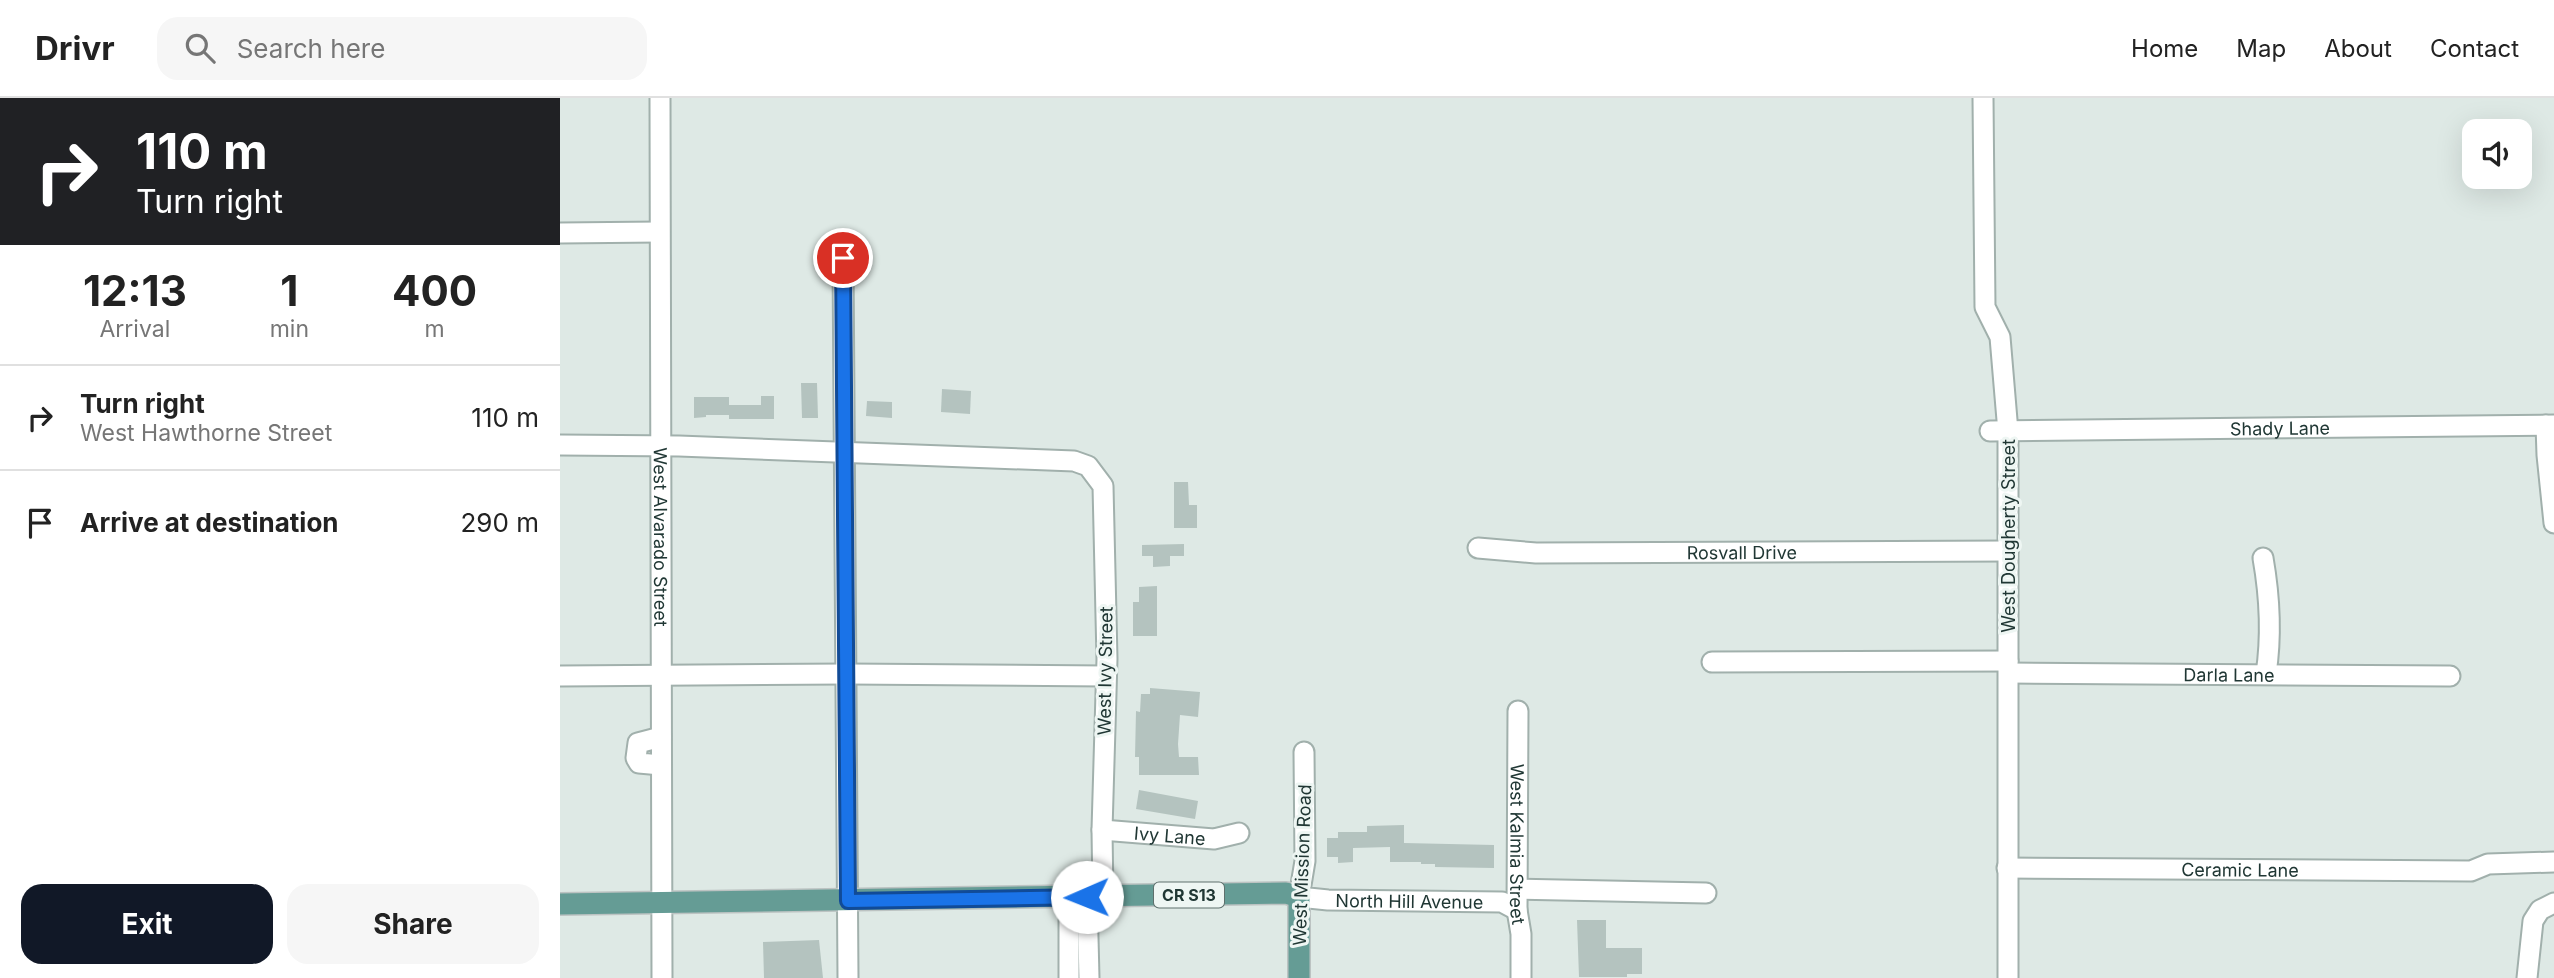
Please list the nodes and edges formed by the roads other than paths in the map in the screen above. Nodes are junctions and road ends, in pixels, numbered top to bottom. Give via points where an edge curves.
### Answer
1 (660, 98) edge
2 (1983, 98) edge
3 (659, 232) junction
4 (560, 233) edge
5 (843, 258) dead end
6 (2550, 425) edge
7 (1999, 432) junction
8 (560, 445) edge
9 (660, 446) junction
10 (845, 453) junction
11 (2554, 523) edge
12 (1478, 548) dead end
13 (2008, 551) junction
14 (2263, 558) dead end
15 (1712, 662) dead end
16 (2009, 667) junction
17 (847, 674) junction
18 (2266, 674) junction
19 (560, 676) edge
20 (661, 676) junction
21 (1106, 676) junction
22 (2450, 676) dead end
23 (1518, 711) dead end
24 (1304, 752) dead end
25 (1102, 830) junction
26 (1239, 834) dead end
27 (2554, 862) edge
28 (2007, 868) junction
29 (1518, 889) junction
30 (1706, 892) dead end
31 (1086, 897) junction
32 (1299, 897) junction
33 (848, 901) junction
34 (662, 903) junction
35 (2554, 903) edge
36 (560, 904) edge
37 (1517, 910) junction
38 (662, 978) edge
39 (848, 978) edge
40 (1069, 978) edge
41 (1089, 978) edge
42 (1299, 978) edge
43 (1521, 978) edge
44 (2008, 978) edge
45 (2527, 978) edge

1 - 3 street, West Alvarado Street
2 - 7 street, West Dougherty Street via 1985,307 2000,337
3 - 4 street
3 - 9 street, West Alvarado Street
5 - 10 street
6 - 7 street, Shady Lane
6 - 11 street
7 - 13 street, West Dougherty Street
8 - 9 street
9 - 10 street
9 - 20 street, West Alvarado Street
10 - 17 street
10 - 21 street, West Ivy Street via 1074,461 1088,466 1103,486
12 - 13 street, Rosvall Drive via 1536,553
13 - 16 street, West Dougherty Street
14 - 18 street via 2271,635
15 - 16 street, Darla Lane
16 - 18 street, Darla Lane
16 - 28 street, West Dougherty Street
17 - 20 street
17 - 21 street
17 - 33 street
18 - 22 street, Darla Lane
19 - 20 street
20 - 34 street, West Alvarado Street
21 - 25 street, West Ivy Street
23 - 29 street, West Kalmia Street
24 - 32 street, West Mission Road via 1305,861
25 - 26 street, Ivy Lane via 1214,839
25 - 31 street, West Ivy Street
27 - 28 street, Ceramic Lane via 2488,864 2471,871
28 - 44 street, West Dougherty Street
29 - 30 street
29 - 37 street, West Kalmia Street
31 - 32 main road, CR S13 via 1286,893
31 - 33 main road, CR S13
31 - 40 street
31 - 41 street
32 - 37 street, North Hill Avenue via 1502,902
32 - 42 main road, West Mission Road
33 - 34 main road, CR S13
33 - 39 street
34 - 36 main road, CR S13
34 - 38 street, West Alvarado Street
35 - 45 street via 2540,910 2533,921
37 - 43 street, West Kalmia Street

